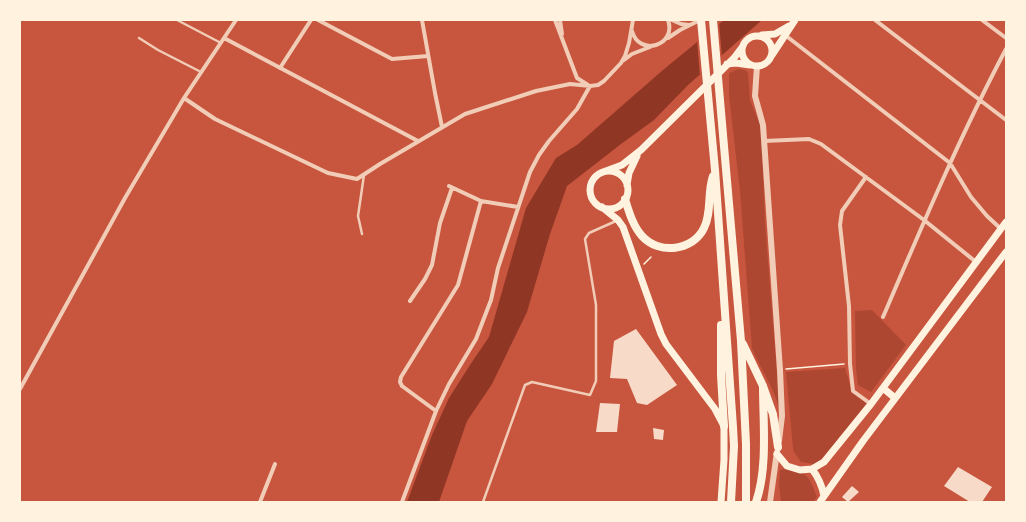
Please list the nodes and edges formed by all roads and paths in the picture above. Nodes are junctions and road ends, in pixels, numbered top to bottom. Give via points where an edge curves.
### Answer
1 (177, 20) edge
2 (236, 20) edge
3 (310, 20) edge
4 (318, 20) edge
5 (422, 20) edge
6 (555, 20) edge
7 (560, 20) edge
8 (633, 20) edge
9 (668, 20) edge
10 (672, 20) edge
11 (701, 20) edge
12 (713, 20) edge
13 (876, 20) edge
14 (982, 20) edge
15 (794, 21) edge
16 (989, 22) edge
17 (691, 24) junction
18 (632, 29) junction
19 (785, 35) junction
20 (758, 36) junction
21 (139, 38) dead end
22 (224, 38) junction
23 (1006, 38) edge
24 (665, 40) junction
25 (221, 43) junction
26 (563, 43) junction
27 (653, 46) junction
28 (743, 46) junction
29 (1006, 49) edge
30 (428, 56) junction
31 (772, 56) junction
32 (621, 63) junction
33 (726, 64) junction
34 (754, 66) junction
35 (280, 68) junction
36 (202, 72) junction
37 (590, 86) junction
38 (184, 98) junction
39 (979, 100) junction
40 (1006, 120) edge
41 (442, 127) junction
42 (764, 140) junction
43 (418, 141) junction
44 (641, 150) junction
45 (950, 163) junction
46 (715, 170) junction
47 (603, 172) junction
48 (364, 175) junction
49 (866, 177) junction
50 (627, 185) junction
51 (481, 200) junction
52 (625, 200) junction
53 (602, 207) junction
54 (518, 208) junction
55 (618, 220) junction
56 (924, 220) junction
57 (1006, 222) edge
58 (1001, 229) junction
59 (362, 234) dead end
60 (1006, 252) edge
61 (976, 262) junction
62 (723, 288) junction
63 (410, 301) dead end
64 (883, 317) dead end
65 (741, 341) junction
66 (850, 364) junction
67 (780, 370) junction
68 (763, 386) junction
69 (883, 388) junction
70 (20, 389) edge
71 (896, 398) junction
72 (871, 404) junction
73 (436, 412) junction
74 (724, 426) junction
75 (777, 451) junction
76 (275, 464) dead end
77 (812, 469) junction
78 (822, 499) edge
79 (260, 502) edge
80 (402, 502) edge
81 (483, 502) edge
82 (722, 502) edge
83 (731, 502) edge
84 (746, 502) edge
85 (756, 502) edge
86 (770, 502) edge

1 - 25 lane
2 - 22 street
3 - 35 street
4 - 30 street via 392,60
5 - 30 street
6 - 26 street
7 - 26 street
8 - 18 street
9 - 24 street via 670,28
10 - 17 street via 681,24
11 - 17 street
11 - 46 highway
12 - 65 highway
13 - 39 street
14 - 16 street
15 - 19 main road
15 - 20 main road via 780,32
16 - 23 street
17 - 24 street
18 - 27 street via 641,44
18 - 32 street via 628,49
19 - 31 main road
19 - 45 street
20 - 28 main road via 749,38
20 - 31 main road via 763,36 770,43
21 - 36 lane
22 - 25 street
22 - 35 street
24 - 27 street
25 - 36 street
26 - 37 street via 577,78
27 - 32 street via 632,54
28 - 33 main road
28 - 34 main road via 742,55
29 - 39 street
30 - 41 street
31 - 34 main road via 766,64
32 - 37 street via 604,81
33 - 34 main road
33 - 44 main road
34 - 42 street via 755,96 762,120
35 - 43 street
36 - 38 street
37 - 41 street via 570,84 536,92 464,114
37 - 54 street via 577,109 539,155 530,172
38 - 48 street via 215,119 328,173 357,179
38 - 70 street via 125,198
39 - 40 street
39 - 45 street
41 - 43 street
42 - 49 street via 809,139 821,144
42 - 67 street
43 - 48 street
44 - 47 main road via 622,165
44 - 50 main road via 630,168
45 - 56 street
45 - 58 street via 971,197
46 - 52 highway via 705,226 694,241 683,247 664,248 646,240 636,227
46 - 62 highway
47 - 50 main road via 618,173
47 - 53 main road via 594,179 590,189 594,200
48 - 59 lane via 358,216
49 - 56 street
49 - 66 street via 842,211 840,225 849,306
50 - 52 main road
51 - 54 street
51 - 63 street via 451,187 440,223 432,265
51 - 73 street via 458,285 401,377 402,386
52 - 53 main road via 612,208
53 - 55 main road
54 - 73 street via 498,268 491,300 476,339 449,384
55 - 74 main road via 623,227 666,344 715,409
55 - 81 lane via 589,233 585,239 596,305 596,381 590,395 532,382 525,385
56 - 61 street
56 - 64 street
57 - 58 main road
58 - 61 main road
60 - 71 main road
61 - 69 main road
62 - 74 highway via 720,362
62 - 83 highway via 734,446
65 - 68 highway
65 - 84 highway
66 - 67 path
66 - 72 street via 853,391
67 - 75 street via 782,416
68 - 75 highway via 773,414
68 - 85 highway via 762,472
69 - 71 main road
69 - 72 main road
71 - 78 main road
72 - 77 main road via 824,462
73 - 80 street
74 - 82 main road
75 - 77 main road via 787,466 800,470
75 - 86 street
76 - 79 street
77 - 78 main road via 822,486

